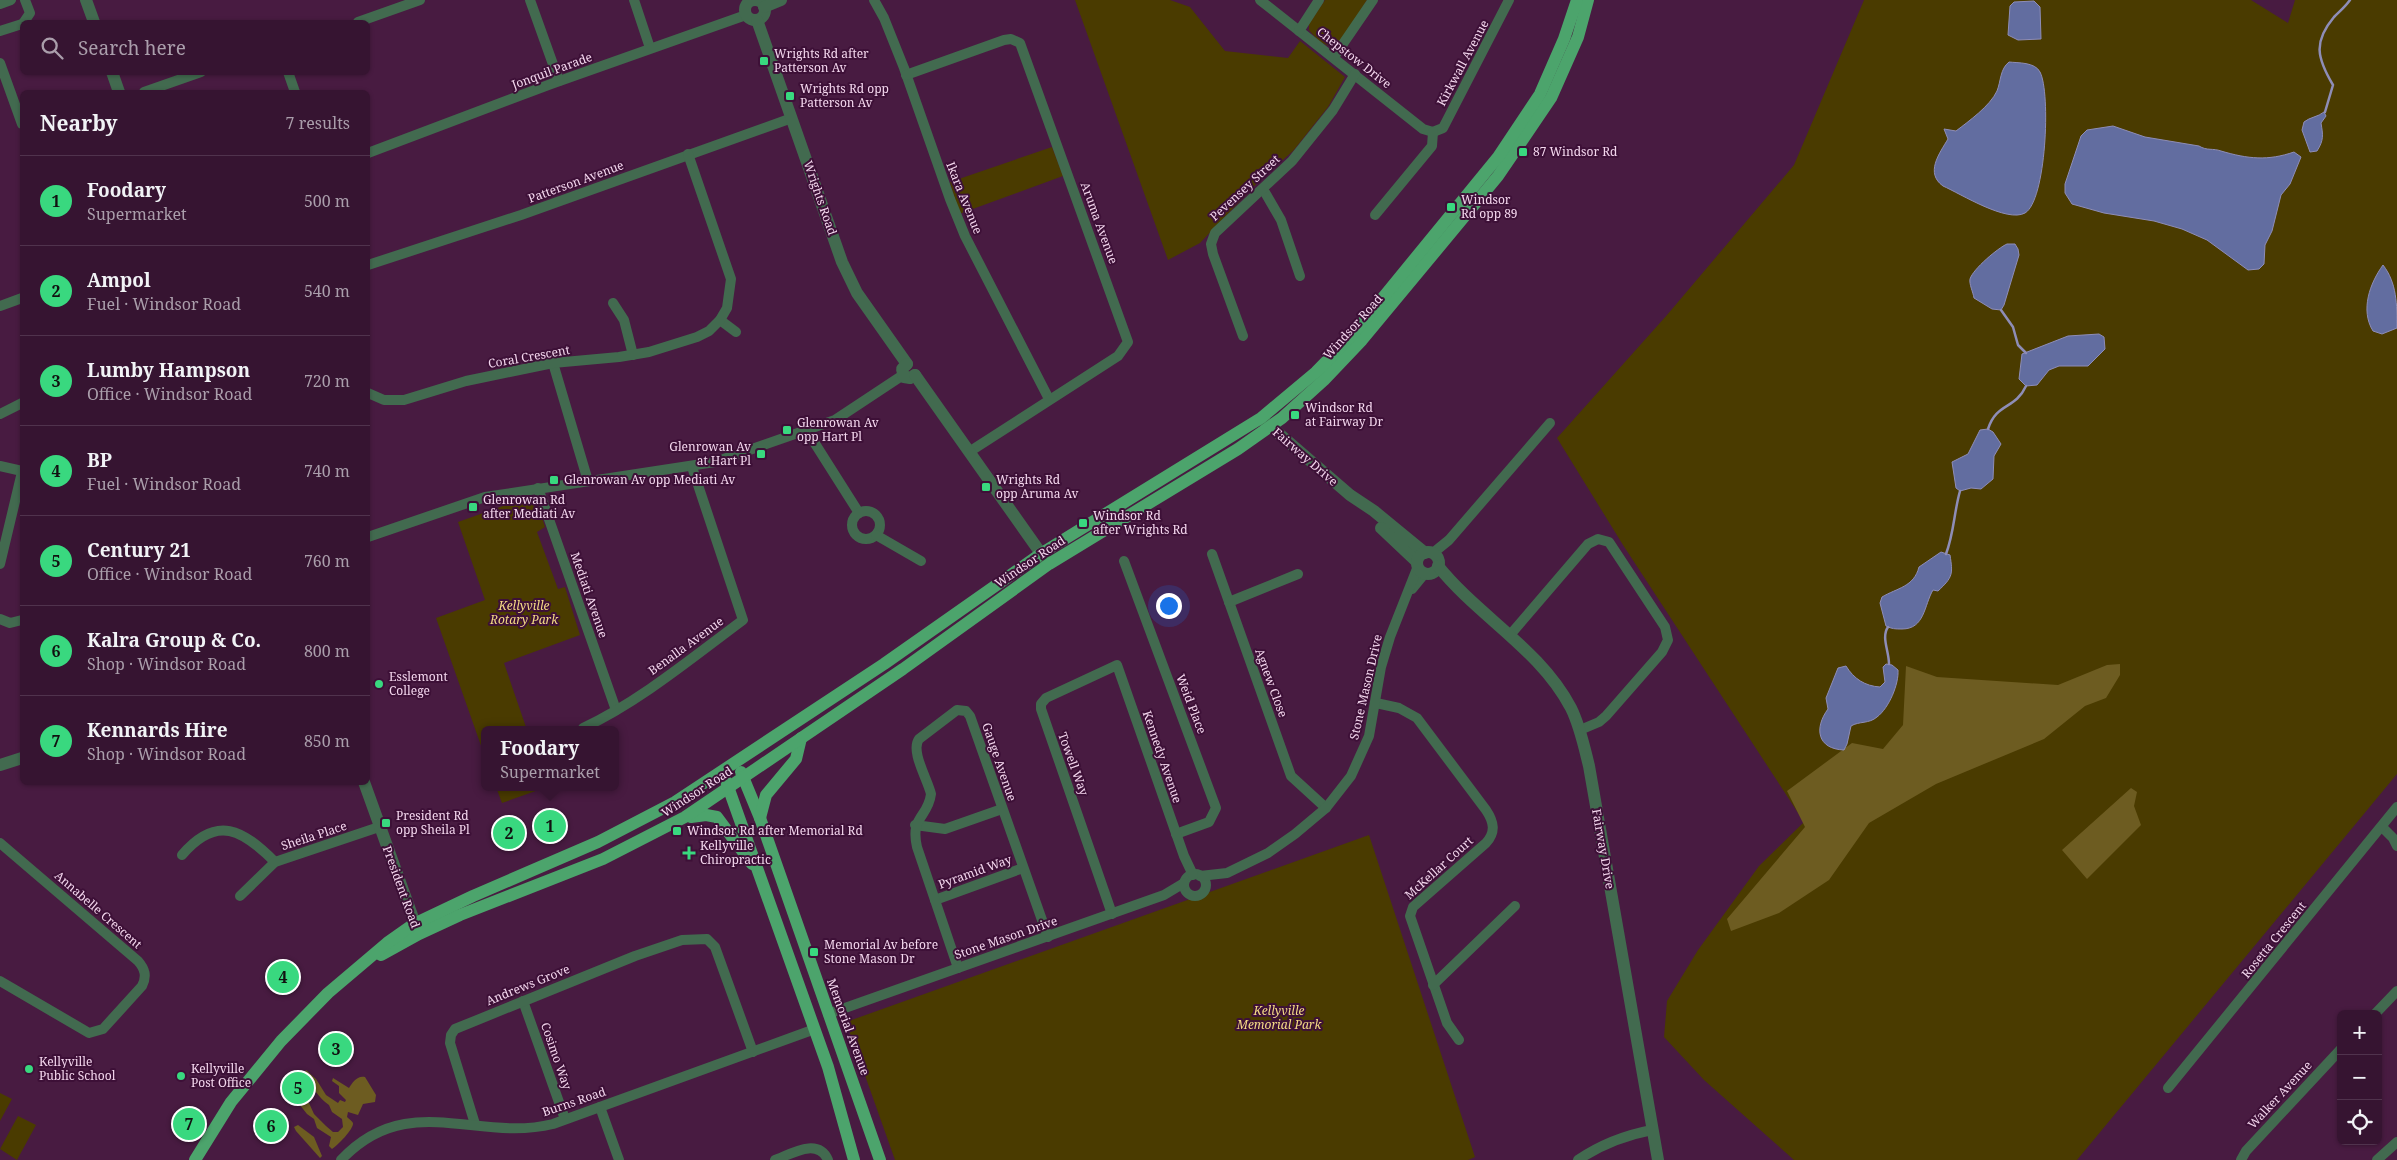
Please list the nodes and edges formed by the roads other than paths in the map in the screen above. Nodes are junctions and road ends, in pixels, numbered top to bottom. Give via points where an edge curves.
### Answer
1 (11, 0) edge
2 (25, 0) edge
3 (86, 0) edge
4 (420, 0) edge
5 (530, 0) edge
6 (634, 0) edge
7 (782, 0) edge
8 (874, 0) edge
9 (1260, 0) edge
10 (1319, 0) edge
11 (1373, 0) edge
12 (1509, 0) edge
13 (1577, 0) edge
14 (1588, 0) edge
15 (0, 4) edge
16 (750, 9) edge
17 (28, 20) edge
18 (93, 20) edge
19 (364, 20) edge
20 (20, 24) edge
21 (1299, 30) junction
22 (0, 31) edge
23 (650, 48) junction
24 (1334, 57) junction
25 (0, 63) edge
26 (1355, 74) junction
27 (113, 75) edge
28 (192, 75) edge
29 (289, 75) edge
30 (906, 75) junction
31 (559, 81) junction
32 (118, 90) edge
33 (150, 90) edge
34 (293, 90) edge
35 (20, 118) edge
36 (792, 118) junction
37 (1433, 132) junction
38 (370, 152) edge
39 (688, 154) junction
40 (1263, 189) junction
41 (1375, 215) dead end
42 (370, 264) edge
43 (1300, 276) dead end
44 (20, 299) edge
45 (613, 303) dead end
46 (0, 306) edge
47 (720, 320) junction
48 (736, 332) dead end
49 (1243, 336) dead end
50 (633, 355) junction
51 (553, 363) junction
52 (908, 372) junction
53 (370, 394) edge
54 (1048, 399) junction
55 (20, 404) edge
56 (0, 414) edge
57 (1265, 422) junction
58 (1550, 423) dead end
59 (807, 431) junction
60 (969, 452) junction
61 (0, 466) edge
62 (692, 467) junction
63 (20, 471) edge
64 (20, 480) edge
65 (588, 481) junction
66 (538, 488) junction
67 (859, 513) junction
68 (876, 535) junction
69 (370, 536) edge
70 (1212, 554) dead end
71 (1045, 559) junction
72 (921, 561) dead end
73 (1124, 561) dead end
74 (1428, 563) junction
75 (0, 564) edge
76 (1298, 574) dead end
77 (1229, 602) junction
78 (0, 619) edge
79 (20, 620) edge
80 (1510, 635) junction
81 (1116, 666) joint
82 (1376, 703) junction
83 (616, 710) junction
84 (587, 726) edge
85 (1580, 730) junction
86 (801, 738) junction
87 (20, 759) edge
88 (737, 762) junction
89 (0, 766) edge
90 (723, 772) junction
91 (744, 778) junction
92 (365, 785) edge
93 (729, 789) junction
94 (2397, 807) edge
95 (1326, 808) junction
96 (1002, 809) junction
97 (685, 817) junction
98 (760, 818) junction
99 (915, 825) junction
100 (379, 827) junction
101 (2382, 827) junction
102 (1176, 834) junction
103 (0, 843) edge
104 (2397, 846) edge
105 (182, 855) dead end
106 (275, 862) junction
107 (1023, 868) junction
108 (757, 869) junction
109 (1227, 873) junction
110 (1190, 881) junction
111 (1205, 889) junction
112 (240, 896) dead end
113 (935, 900) junction
114 (1515, 906) dead end
115 (1112, 914) junction
116 (417, 929) junction
117 (1048, 936) junction
118 (958, 968) junction
119 (0, 981) edge
120 (1433, 985) junction
121 (2397, 991) edge
122 (523, 1001) junction
123 (2379, 1010) edge
124 (828, 1014) junction
125 (814, 1029) junction
126 (1459, 1040) dead end
127 (753, 1052) junction
128 (2337, 1053) edge
129 (2168, 1088) dead end
130 (600, 1107) junction
131 (565, 1120) junction
132 (475, 1124) junction
133 (1652, 1130) junction
134 (2397, 1142) edge
135 (195, 1160) edge
136 (341, 1160) edge
137 (619, 1160) edge
138 (775, 1160) edge
139 (828, 1160) edge
140 (854, 1160) edge
141 (880, 1160) edge
142 (1578, 1160) edge
143 (1658, 1160) edge
144 (2241, 1160) edge
145 (2377, 1160) edge

1 - 15 street
2 - 17 street via 30,13
3 - 18 street
4 - 19 street
5 - 31 street
6 - 23 street
7 - 16 street via 764,7 763,15
8 - 30 street, Ikara Avenue
9 - 21 street, Chepstow Drive
10 - 21 street
11 - 24 street
12 - 37 street, Kirkwall Avenue via 1443,128
13 - 57 main road, Windsor Road via 1540,94 1498,157 1354,333
14 - 57 main road, Windsor Road via 1578,37 1551,98 1498,176 1362,340 1324,380
16 - 23 street, Jonquil Parade
16 - 36 street, Wrights Road
20 - 22 street
21 - 24 street, Chepstow Drive
23 - 31 street, Jonquil Parade
24 - 26 street, Chepstow Drive
25 - 35 street
26 - 37 street, Chepstow Drive via 1423,129
26 - 40 street, Pevensey Street via 1333,110
27 - 32 street
28 - 33 street
29 - 34 street
30 - 54 street, Ikara Avenue via 965,236
30 - 54 street, Aruma Avenue via 1004,40 1016,40 1023,49 1128,342 1118,356
31 - 38 street, Jonquil Parade
36 - 39 street, Patterson Avenue
36 - 52 street, Wrights Road via 851,283
37 - 41 street via 1432,146
39 - 42 street, Patterson Avenue via 530,212
39 - 47 street, Coral Crescent via 731,279 730,299
40 - 43 street via 1281,220
40 - 49 street, Pevensey Street via 1216,233 1211,244
44 - 46 street
45 - 50 street via 624,320
47 - 48 street
47 - 50 street, Coral Crescent via 697,337
50 - 51 street, Coral Crescent
51 - 53 street, Coral Crescent via 466,381 404,400 384,400
51 - 65 street
52 - 59 street via 841,417
52 - 60 street, Wrights Road
54 - 60 street, Aruma Avenue
55 - 56 street
57 - 71 main road, Windsor Road via 1238,449
57 - 74 street, Fairway Drive via 1350,495 1369,517
58 - 74 street, Stone Mason Drive
59 - 62 street via 733,457
59 - 67 street
60 - 71 street, Wrights Road
61 - 63 street
62 - 65 street
62 - 83 street, Benalla Avenue via 743,620
64 - 75 street
65 - 66 street
66 - 69 street via 462,504
66 - 83 street, Mediati Avenue
67 - 68 street via 872,512 879,518 880,527
67 - 68 street via 854,519 854,532 865,539
68 - 72 street
70 - 77 street, Agnew Close
71 - 86 main road, Windsor Road via 903,669
71 - 88 main road, Windsor Road
73 - 102 street, Weid Place via 1216,808 1209,822
74 - 80 street, Fairway Drive
74 - 82 street, Stone Mason Drive via 1408,593 1390,637 1381,667
76 - 77 street
77 - 95 street, Agnew Close via 1291,776
78 - 79 street via 10,623
80 - 85 street, Fairway Drive via 1554,681
80 - 85 street via 1588,544 1598,540 1609,542 1665,627 1668,640 1662,652 1606,716
81 - 102 street, Kennedy Avenue
81 - 115 street, Towell Way via 1046,698 1041,704
82 - 95 street, Stone Mason Drive via 1361,758
82 - 120 street, McKellar Court via 1399,708 1416,718 1486,810 1493,824 1486,843 1411,911 1411,924
83 - 84 street, Benalla Avenue
85 - 133 street, Fairway Drive
86 - 91 main road, Windsor Road
86 - 98 main road via 796,759 766,795
87 - 89 street
88 - 90 main road, Windsor Road
88 - 91 main road, Memorial Avenue
90 - 93 main road
90 - 116 main road, Windsor Road via 614,834
91 - 93 main road, Windsor Road
91 - 98 main road, Memorial Avenue
92 - 100 street, President Road
93 - 97 main road, Windsor Road
93 - 108 main road
94 - 101 street, Rosetta Crescent
95 - 109 street, Stone Mason Drive via 1268,852
96 - 99 street via 945,829
96 - 99 street, Gauge Avenue via 970,716 966,711 957,710 916,744 931,794
96 - 107 street, Gauge Avenue
97 - 108 main road via 706,814 717,817
97 - 116 main road, Windsor Road via 603,859
98 - 124 main road, Memorial Avenue
99 - 113 street via 917,847
100 - 106 street, Sheila Place
100 - 116 street, President Road
101 - 104 street
101 - 129 street, Rosetta Crescent
102 - 110 street, Kennedy Avenue
103 - 119 street, Annabelle Crescent via 138,961 145,972 145,979 103,1029 88,1033
105 - 106 street via 194,841 210,831 232,831 254,840
106 - 112 street, Sheila Place
107 - 113 street, Pyramid Way
107 - 117 street, Gauge Avenue
108 - 125 main road
109 - 110 street, Stone Mason Drive
109 - 111 street, Stone Mason Drive
110 - 111 street, Kennedy Avenue via 1205,882
110 - 111 street via 1197,896
110 - 115 street, Stone Mason Drive via 1164,895
113 - 118 street
114 - 120 street
115 - 117 street, Stone Mason Drive
116 - 135 main road, Windsor Road via 387,943 328,993 273,1050 231,1102
117 - 118 street, Stone Mason Drive
118 - 124 street, Stone Mason Drive
120 - 126 street, McKellar Court via 1447,1023
121 - 123 street
122 - 127 street, Andrews Grove via 682,940 707,939 716,950
122 - 131 street, Cosimo Way
122 - 132 street, Andrews Grove via 458,1027 451,1035 450,1043
124 - 141 main road, Memorial Avenue
125 - 127 street, Burns Road
125 - 140 main road
127 - 130 street, Burns Road
128 - 144 street, Walker Avenue
130 - 131 street, Burns Road
130 - 137 street
131 - 132 street, Burns Road via 531,1128
132 - 136 street, Burns Road via 430,1120 406,1123 372,1136
133 - 142 street via 1593,1150
133 - 143 street, Fairway Drive
134 - 145 street
138 - 139 street via 812,1148 822,1152

